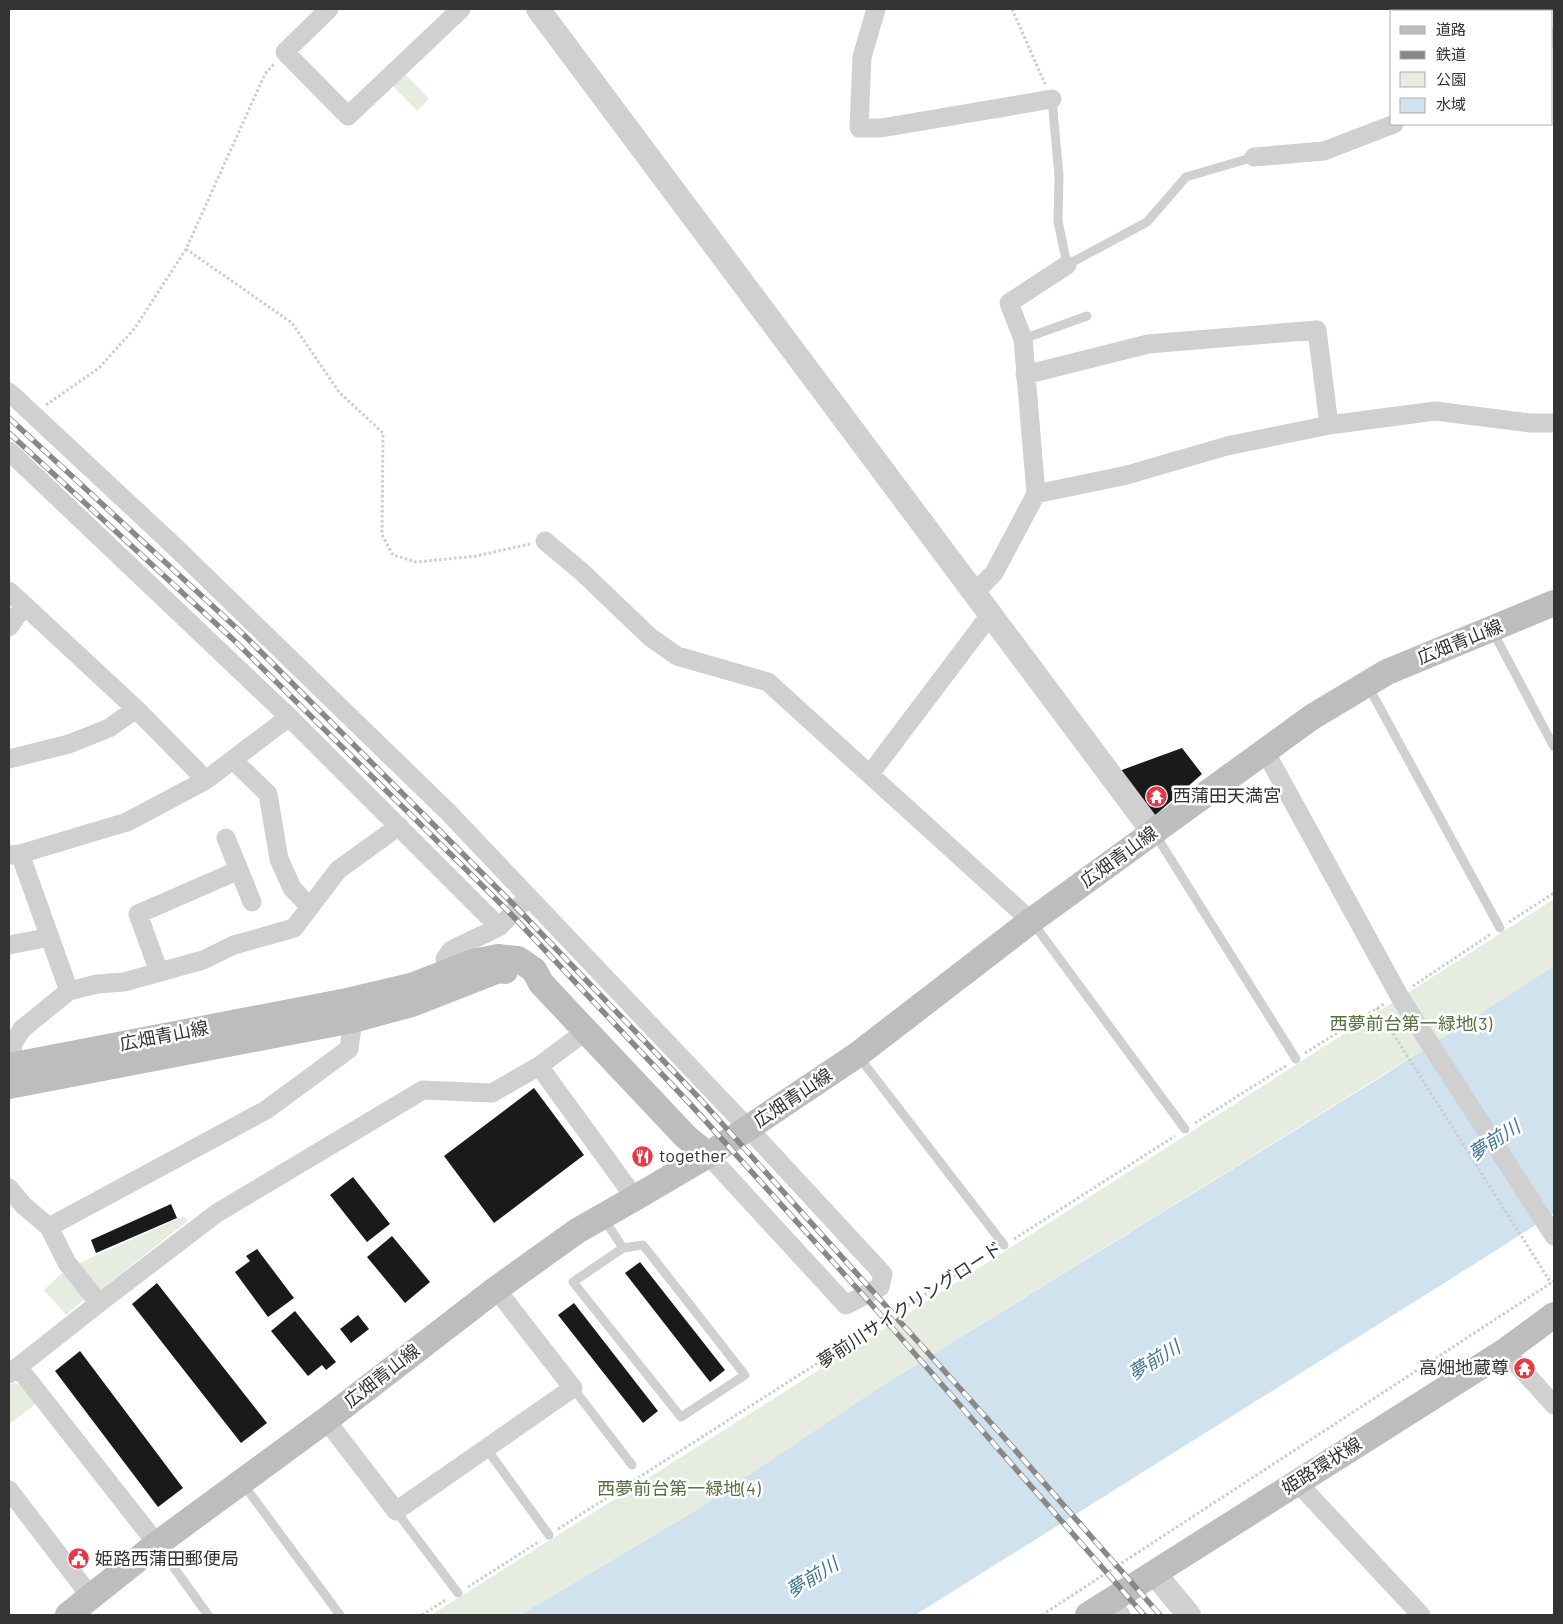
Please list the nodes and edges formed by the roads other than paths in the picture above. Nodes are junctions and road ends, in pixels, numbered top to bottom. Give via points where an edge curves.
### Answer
1 (329, 9) edge
2 (460, 9) edge
3 (538, 9) edge
4 (876, 9) edge
5 (1052, 99) joint
6 (1391, 125) edge
7 (1254, 157) joint
8 (1068, 265) junction
9 (1087, 316) dead end
10 (1023, 339) junction
11 (1025, 375) junction
12 (9, 392) edge
13 (1554, 423) edge
14 (1329, 425) junction
15 (12, 462) edge
16 (1036, 494) junction
17 (545, 541) road end
18 (9, 590) edge
19 (974, 593) junction
20 (1554, 602) edge
21 (24, 606) junction
22 (990, 615) junction
23 (9, 626) edge
24 (1492, 630) junction
25 (1367, 684) junction
26 (136, 709) junction
27 (290, 717) junction
28 (1554, 747) edge
29 (1265, 751) junction
30 (9, 759) edge
31 (233, 760) junction
32 (870, 774) junction
33 (206, 780) junction
34 (399, 826) junction
35 (1153, 832) junction
36 (226, 838) dead end
37 (14, 855) edge
38 (239, 870) junction
39 (528, 897) junction
40 (252, 902) dead end
41 (310, 907) junction
42 (1031, 921) junction
43 (499, 927) junction
44 (1500, 928) road end
45 (50, 937) junction
46 (9, 945) edge
47 (449, 970) junction
48 (159, 972) junction
49 (541, 983) junction
50 (69, 991) junction
51 (354, 1020) junction
52 (586, 1031) junction
53 (857, 1055) junction
54 (1296, 1059) road end
55 (539, 1066) junction
56 (10, 1072) edge
57 (748, 1128) junction
58 (1185, 1129) road end
59 (708, 1154) junction
60 (9, 1188) edge
61 (635, 1198) junction
62 (602, 1217) junction
63 (49, 1227) junction
64 (1554, 1236) edge
65 (1004, 1245) road end
66 (623, 1248) junction
67 (496, 1288) junction
68 (99, 1303) junction
69 (1554, 1315) edge
70 (1505, 1351) junction
71 (14, 1371) edge
72 (573, 1388) junction
73 (1554, 1405) edge
74 (326, 1420) junction
75 (486, 1448) junction
76 (632, 1465) dead end
77 (242, 1482) junction
78 (1297, 1482) junction
79 (9, 1490) edge
80 (396, 1511) junction
81 (549, 1535) road end
82 (158, 1544) junction
83 (1154, 1573) junction
84 (458, 1593) road end
85 (76, 1610) edge
86 (1106, 1611) edge
87 (208, 1615) edge
88 (340, 1615) edge
89 (1189, 1615) edge
90 (1421, 1615) edge

1 - 2 street via 285,52 348,116
3 - 19 street
4 - 5 street via 862,57 859,128 881,128
5 - 8 lane via 1059,176 1058,221
6 - 7 street via 1324,151
7 - 8 lane via 1186,177 1147,222
8 - 10 street via 1009,302
9 - 10 lane
10 - 11 street
11 - 14 street via 1148,344 1317,330
11 - 16 street
12 - 39 street via 173,545 441,805
13 - 14 street via 1435,412
14 - 16 street via 1227,446 1127,475
15 - 27 street
16 - 19 street via 994,573
17 - 32 street via 650,637 677,656 768,682
18 - 21 street
19 - 22 street
20 - 24 main road, 広畑青山線
21 - 23 street
21 - 26 street
22 - 32 street
22 - 35 street
24 - 25 main road, 広畑青山線 via 1387,672
24 - 28 lane
25 - 29 main road, 広畑青山線 via 1312,717
25 - 44 lane
26 - 30 street via 109,728 69,744
26 - 33 street
27 - 31 street
27 - 34 street
29 - 35 main road, 広畑青山線
29 - 64 street via 1400,997
31 - 33 street
31 - 41 street via 268,794 279,859 292,888
32 - 42 street
33 - 37 street via 127,822
34 - 41 street via 338,870
34 - 43 street
35 - 42 main road, 広畑青山線
35 - 54 lane
36 - 38 street
37 - 45 street
38 - 40 street
38 - 48 street via 138,914
39 - 43 street
39 - 57 street
41 - 48 street via 294,928
42 - 53 main road, 広畑青山線
42 - 58 lane
43 - 47 street via 451,950 445,959
45 - 46 street
45 - 50 street
47 - 49 main road, 広畑青山線 via 498,957 518,959 534,970
47 - 56 main road, 広畑青山線 via 411,986
48 - 50 street via 124,982
49 - 51 main road, 広畑青山線 via 517,972 499,970 412,1004
49 - 52 main road, 広畑青山線
50 - 56 street via 22,1029 12,1045
51 - 56 main road, 広畑青山線
51 - 63 street via 349,1049 266,1110
52 - 55 street
52 - 59 main road, 広畑青山線 via 686,1137
53 - 57 main road, 広畑青山線
53 - 65 lane
55 - 61 street
55 - 68 street via 492,1093 423,1090 217,1213
57 - 59 main road, 広畑青山線
57 - 59 street via 883,1274 880,1287 846,1305
59 - 61 main road, 広畑青山線
60 - 63 street
61 - 62 main road, 広畑青山線
62 - 66 lane
62 - 67 main road, 広畑青山線
63 - 68 street via 68,1263
66 - 66 lane via 643,1245 745,1375 681,1417 573,1282
67 - 72 street
67 - 74 main road, 広畑青山線
68 - 71 street
69 - 70 main road, 姫路環状線
70 - 73 street
70 - 78 main road, 姫路環状線
71 - 82 street
72 - 75 street
72 - 76 lane
74 - 77 main road, 広畑青山線
74 - 80 street
75 - 80 street
75 - 81 lane
77 - 82 main road, 広畑青山線
77 - 88 lane
78 - 83 main road, 姫路環状線
78 - 90 street
79 - 85 street
80 - 84 lane
82 - 85 main road, 広畑青山線
82 - 87 lane
83 - 86 main road, 姫路環状線
83 - 89 street

